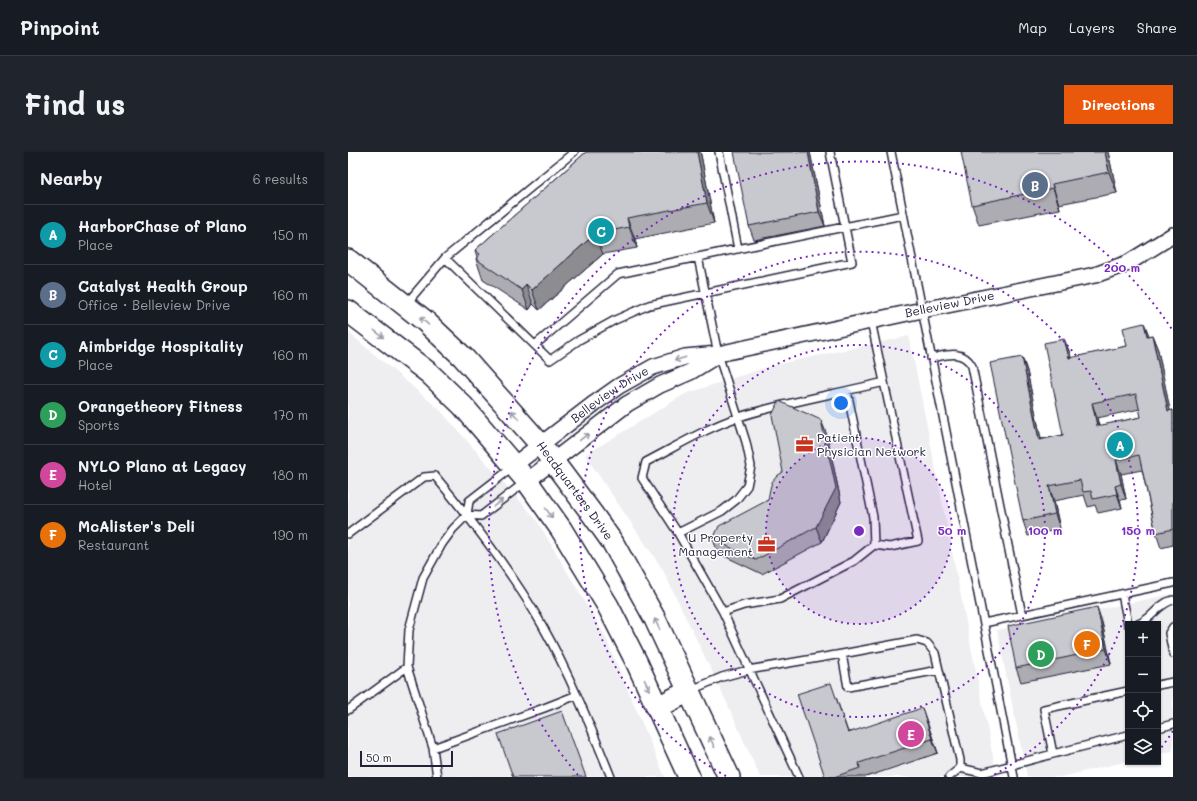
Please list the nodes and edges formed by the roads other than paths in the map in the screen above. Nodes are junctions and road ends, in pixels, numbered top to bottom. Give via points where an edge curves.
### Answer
1 (574, 152) edge
2 (719, 152) edge
3 (830, 152) edge
4 (891, 152) edge
5 (903, 215) junction
6 (845, 227) junction
7 (1172, 239) edge
8 (738, 249) junction
9 (698, 257) junction
10 (445, 258) junction
11 (348, 260) edge
12 (705, 292) junction
13 (405, 305) junction
14 (922, 310) junction
15 (348, 311) edge
16 (871, 321) junction
17 (535, 345) junction
18 (718, 354) junction
19 (931, 358) junction
20 (884, 382) junction
21 (847, 391) junction
22 (738, 418) junction
23 (540, 444) junction
24 (553, 461) junction
25 (520, 473) junction
26 (467, 515) junction
27 (678, 533) junction
28 (348, 534) edge
29 (874, 545) junction
30 (1173, 583) edge
31 (1122, 594) junction
32 (1173, 600) edge
33 (723, 612) junction
34 (1022, 615) junction
35 (1127, 621) edge
36 (1144, 621) edge
37 (984, 623) junction
38 (1173, 627) edge
39 (842, 654) junction
40 (1173, 654) edge
41 (407, 667) junction
42 (748, 670) junction
43 (939, 670) junction
44 (1173, 682) edge
45 (1161, 684) edge
46 (689, 691) junction
47 (1125, 692) edge
48 (577, 694) junction
49 (658, 707) junction
50 (348, 710) edge
51 (1173, 724) edge
52 (1161, 727) edge
53 (1125, 736) edge
54 (433, 748) junction
55 (1053, 754) junction
56 (1012, 764) junction
57 (960, 768) junction
58 (437, 777) edge
59 (610, 777) edge
60 (689, 777) edge
61 (729, 777) edge
62 (799, 777) edge
63 (949, 777) edge
64 (1014, 777) edge

1 - 10 lane
2 - 8 lane
3 - 6 lane
4 - 5 lane
5 - 6 lane
5 - 14 lane
6 - 8 lane
6 - 12 lane via 852,262
7 - 14 street, Belleview Drive via 1128,263 1095,275
8 - 9 lane
9 - 12 lane
9 - 17 lane via 618,274
10 - 13 lane
10 - 17 lane
11 - 13 main road, Headquarters Drive
12 - 17 lane via 649,305 579,340 550,360
12 - 18 lane
23 -> 13 main road, Headquarters Drive via 463,357
14 - 16 street, Belleview Drive
14 - 19 lane
15 -> 25 main road via 429,373 463,406
16 - 18 street, Belleview Drive
16 - 20 lane
18 - 22 lane
18 -> 23 street, Belleview Drive via 685,357 653,367 619,386
24 -> 18 street, Belleview Drive via 627,404 690,372
19 - 34 lane via 962,355 972,366
19 - 37 lane
20 - 21 lane
20 - 29 lane via 918,541 890,547
21 - 22 lane via 782,405
21 - 29 lane via 873,517
22 - 27 lane via 751,466 747,486 736,500 722,511
22 - 27 lane via 646,462 642,478
23 - 24 main road, Headquarters Drive
23 - 25 street, Belleview Drive
24 - 25 street, Belleview Drive
46 -> 24 main road, Headquarters Drive via 655,619 613,544
26 -> 25 lane via 481,516
25 - 26 lane via 469,501
25 -> 49 main road via 565,534 605,600
26 - 28 lane via 435,476 424,477
26 - 41 lane via 442,544 423,578 409,630
26 - 48 lane via 504,565 541,624
27 - 33 lane
29 - 33 lane via 854,561 780,599 744,605
30 - 31 lane
31 - 34 lane
31 - 35 lane
32 - 36 lane via 1159,607
33 - 42 lane
34 - 37 lane
37 - 56 lane
38 - 40 lane via 1169,633
39 - 42 lane
39 - 43 lane via 917,640 927,642 935,653
39 - 43 lane via 848,687
41 - 50 lane
41 - 54 lane
42 - 46 lane
42 - 62 lane
43 - 57 lane
44 - 45 lane
46 - 49 main road
61 -> 46 main road, Headquarters Drive
47 - 55 lane via 1044,709
48 - 54 lane
48 - 59 lane
49 - 60 main road
51 - 52 lane
53 - 55 lane
54 - 58 lane
55 - 56 lane
56 - 57 lane via 982,772
56 - 64 lane
57 - 63 lane

